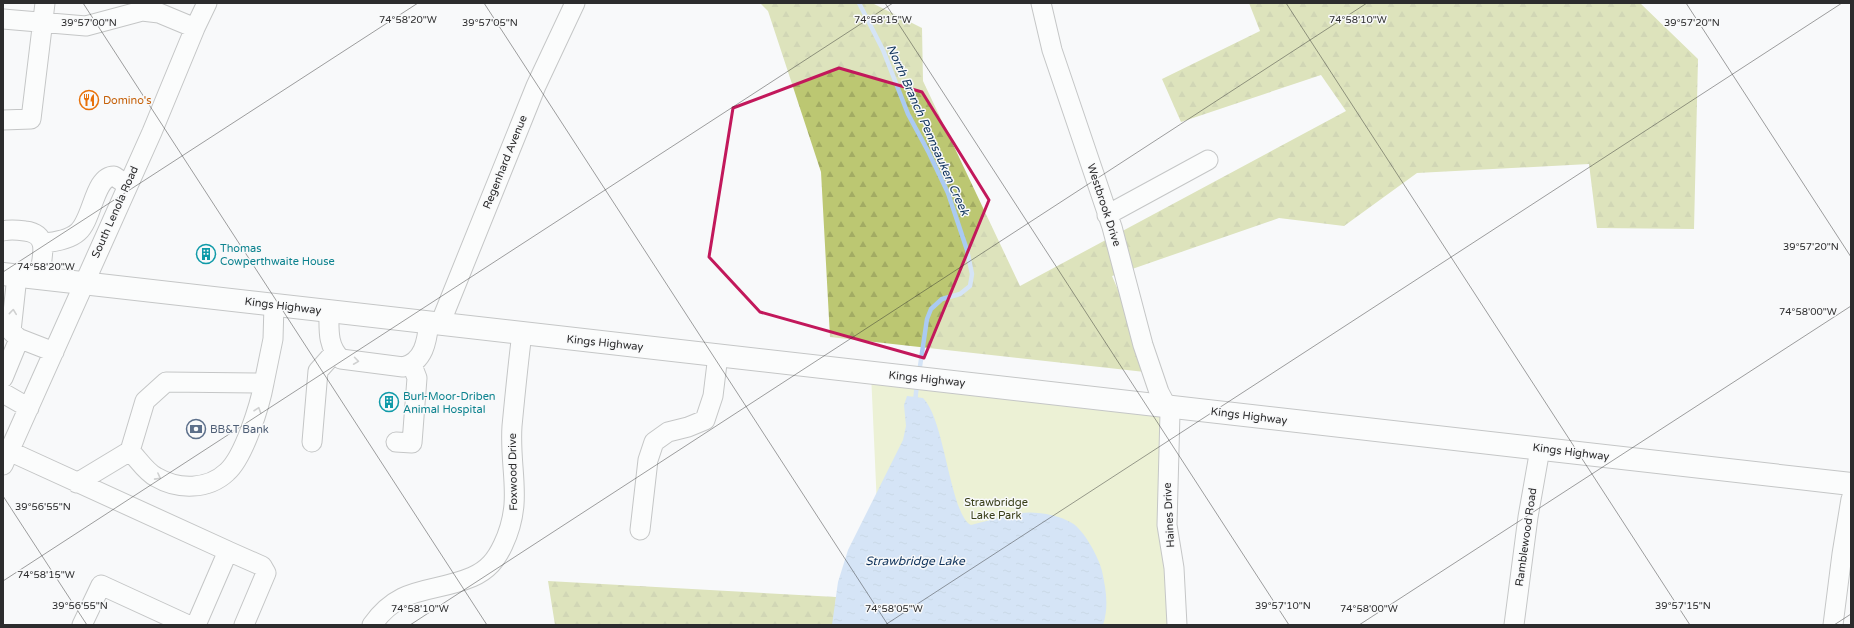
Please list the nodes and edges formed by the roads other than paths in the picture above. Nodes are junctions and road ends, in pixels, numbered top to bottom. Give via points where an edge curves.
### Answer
1 (45, 3) edge
2 (207, 3) edge
3 (575, 3) edge
4 (1041, 3) edge
5 (3, 19) edge
6 (43, 23) junction
7 (195, 28) junction
8 (3, 120) edge
9 (1208, 160) dead end
10 (127, 185) junction
11 (1108, 215) junction
12 (3, 231) edge
13 (43, 243) junction
14 (10, 275) edge
15 (39, 278) junction
16 (84, 283) junction
17 (274, 305) junction
18 (328, 311) junction
19 (434, 323) junction
20 (522, 333) junction
21 (19, 339) junction
22 (54, 352) junction
23 (334, 353) junction
24 (718, 355) junction
25 (412, 365) junction
26 (3, 378) edge
27 (264, 382) junction
28 (3, 393) edge
29 (1167, 406) junction
30 (29, 408) junction
31 (312, 442) dead end
32 (396, 442) dead end
33 (1540, 449) junction
34 (130, 451) junction
35 (6, 458) edge
36 (77, 483) junction
37 (1851, 484) edge
38 (1851, 499) edge
39 (640, 530) dead end
40 (228, 551) junction
41 (82, 625) edge
42 (188, 625) edge
43 (196, 625) edge
44 (244, 625) edge
45 (372, 625) edge
46 (1177, 625) edge
47 (1514, 625) edge
48 (1833, 625) edge

1 - 6 street
2 - 7 street, South Lenola Road
3 - 19 street, Regenhard Avenue via 536,86
4 - 11 street, Westbrook Drive via 1052,50
5 - 6 street
6 - 7 street via 86,26 142,11 159,14
6 - 8 street via 31,119
7 - 10 street, South Lenola Road
9 - 11 street
10 - 13 street via 114,176 103,180 90,215 81,230 67,238
10 - 16 street, South Lenola Road
11 - 29 street, Westbrook Drive via 1143,345 1159,392
12 - 13 street via 35,233
13 - 15 street
14 - 15 main road, Kings Highway
21 -> 14 street via 11,331
15 - 16 main road, Kings Highway
16 - 17 main road, Kings Highway
16 - 22 street, South Lenola Road
17 - 18 main road, Kings Highway
17 - 27 street via 273,339
18 - 19 main road, Kings Highway
18 - 23 street via 330,343
19 - 20 main road, Kings Highway
19 - 25 street, Regenhard Avenue via 419,358
20 - 24 main road, Kings Highway
20 - 45 street, Foxwood Drive via 512,428 514,509 512,524 499,552 492,564 463,581 400,598 387,607
21 - 22 street
21 - 26 street
22 - 30 street, South Lenola Road
23 -> 25 street via 341,359 403,367
23 - 31 street via 318,371
24 - 29 main road, Kings Highway
24 - 39 street via 713,396 705,420 668,432 654,442 648,460
25 - 32 street via 417,378 412,443
27 - 34 street via 166,382 145,401
34 -> 27 street via 155,477 188,487 210,484 228,472 239,455 259,406
28 - 30 street
29 - 33 main road, Kings Highway
29 - 46 street, Haines Drive via 1170,413 1167,524 1174,568
30 - 35 street, South Lenola Road
33 - 37 main road, Kings Highway
33 - 47 street, Ramblewood Road
34 - 36 street
35 - 36 street
36 - 40 street
38 - 48 street
40 - 43 street
40 - 44 street via 262,566 266,573
41 - 42 street via 101,585

